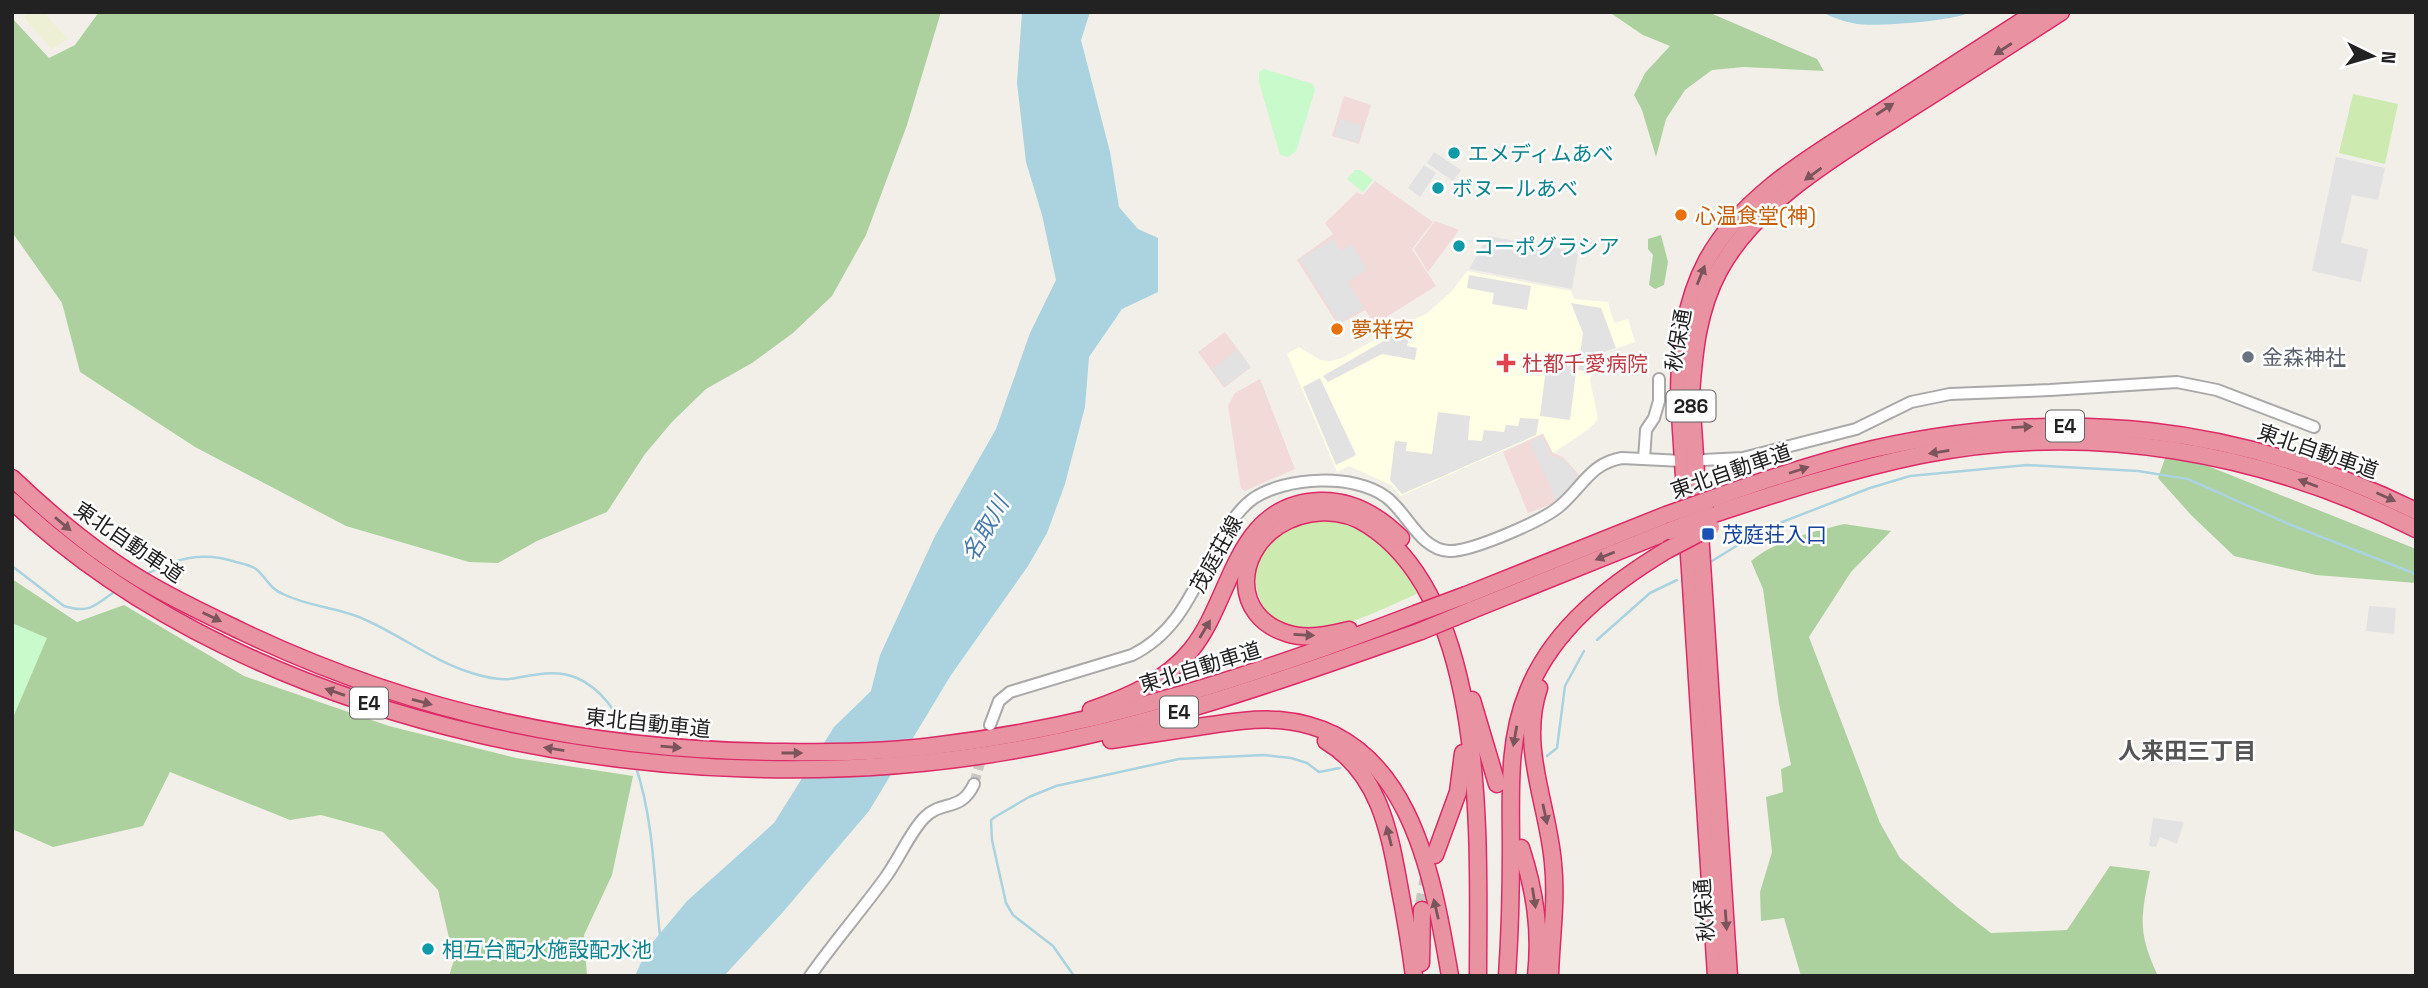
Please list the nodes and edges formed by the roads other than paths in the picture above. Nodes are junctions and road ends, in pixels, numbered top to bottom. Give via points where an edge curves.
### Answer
1 (2036, 12) edge
2 (2061, 12) edge
3 (1659, 379) dead end
4 (2314, 427) dead end
5 (1644, 459) junction
6 (1688, 461) junction
7 (12, 478) edge
8 (12, 501) edge
9 (2416, 511) edge
10 (1711, 514) junction
11 (1668, 523) junction
12 (2416, 529) edge
13 (122, 577) junction
14 (1467, 598) junction
15 (1414, 610) junction
16 (1566, 632) junction
17 (1454, 656) junction
18 (1467, 680) junction
19 (990, 725) dead end
20 (1190, 728) junction
21 (974, 741) junction
22 (929, 765) junction
23 (974, 784) tunnel mouth
24 (1497, 784) dead end
25 (1521, 848) dead end
26 (1435, 855) tunnel mouth
27 (1422, 911) tunnel mouth
28 (1552, 936) junction
29 (1538, 949) junction
30 (810, 976) edge
31 (1414, 976) edge
32 (1421, 976) edge
33 (1450, 976) edge
34 (1478, 976) edge
35 (1487, 976) edge
36 (1507, 976) edge
37 (1536, 976) edge
38 (1543, 976) edge
39 (1550, 976) edge
40 (1716, 976) edge
41 (1730, 976) edge

6 -> 1 highway, 秋保通 / 286 via 1679,399 1680,347 1707,260 1730,227 1756,200 1811,158
2 -> 6 highway, 秋保通 / 286 via 1850,148 1775,202 1741,236 1704,306 1695,344
3 - 5 street via 1659,401 1646,430
4 - 6 street, 茂庭荘線 via 2217,390 2177,382 1950,394 1924,398 1856,429 1804,444 1742,458
5 - 6 street, 茂庭荘線
5 - 19 street, 茂庭荘線 via 1622,458 1599,465 1541,519 1475,546 1448,551 1426,541 1396,506 1373,489 1339,482 1280,486 1241,509 1191,599 1147,648 1010,692 999,701
6 - 40 highway, 秋保通 / 286
6 -> 41 highway, 秋保通 / 286
7 -> 13 highway, 東北自動車道 / E4
8 - 13 highway, 東北自動車道 / E4 via 60,544
10 -> 9 highway, 東北自動車道 / E4 via 1818,464 1883,447 1965,432 2057,425 2162,432 2252,449 2333,475
10 - 11 highway, 東北自動車道 / E4, bridge
12 -> 10 highway, 東北自動車道 / E4 via 2292,477 2161,447 2084,442 2015,443 1922,455 1875,466 1748,511
10 - 16 highway, bridge via 1598,598
11 -> 14 highway, 東北自動車道 / E4
11 - 14 highway, 東北自動車道 / E4 via 1567,546
13 -> 21 highway, 東北自動車道 / E4 via 359,681 473,716 537,729 618,742 757,752 866,751
22 -> 13 highway, 東北自動車道 / E4 via 761,769 622,759 467,732 355,699 259,663 135,594
14 - 15 highway, 東北自動車道 / E4, bridge
14 - 22 highway, 東北自動車道 / E4, bridge via 1421,631 1255,690 1049,744
17 -> 15 highway via 1440,614 1409,562 1386,538 1350,516 1311,513 1285,522 1257,546 1247,570 1247,593 1256,614 1289,634 1331,635
15 - 21 highway, 東北自動車道 / E4 via 1297,659 1153,704
16 -> 28 highway via 1543,676 1531,725 1532,754 1553,859
16 -> 36 highway via 1535,675 1514,742
17 - 26 highway via 1462,763 1456,801
17 - 34 highway via 1474,796
21 -> 18 highway via 1094,709 1160,678 1181,662 1201,636 1253,533 1275,515 1310,502 1361,508 1410,546 1447,610
18 - 24 highway
18 - 35 highway via 1483,793
20 - 22 highway
31 -> 20 highway via 1385,820 1355,765 1322,739 1293,729
33 -> 20 highway via 1413,828 1393,786 1368,758 1325,731 1294,722 1260,720
23 - 30 street via 963,800 922,820
25 -> 29 highway via 1533,887
27 - 32 highway
28 - 38 highway
28 - 39 highway
29 - 37 highway
29 - 38 highway

